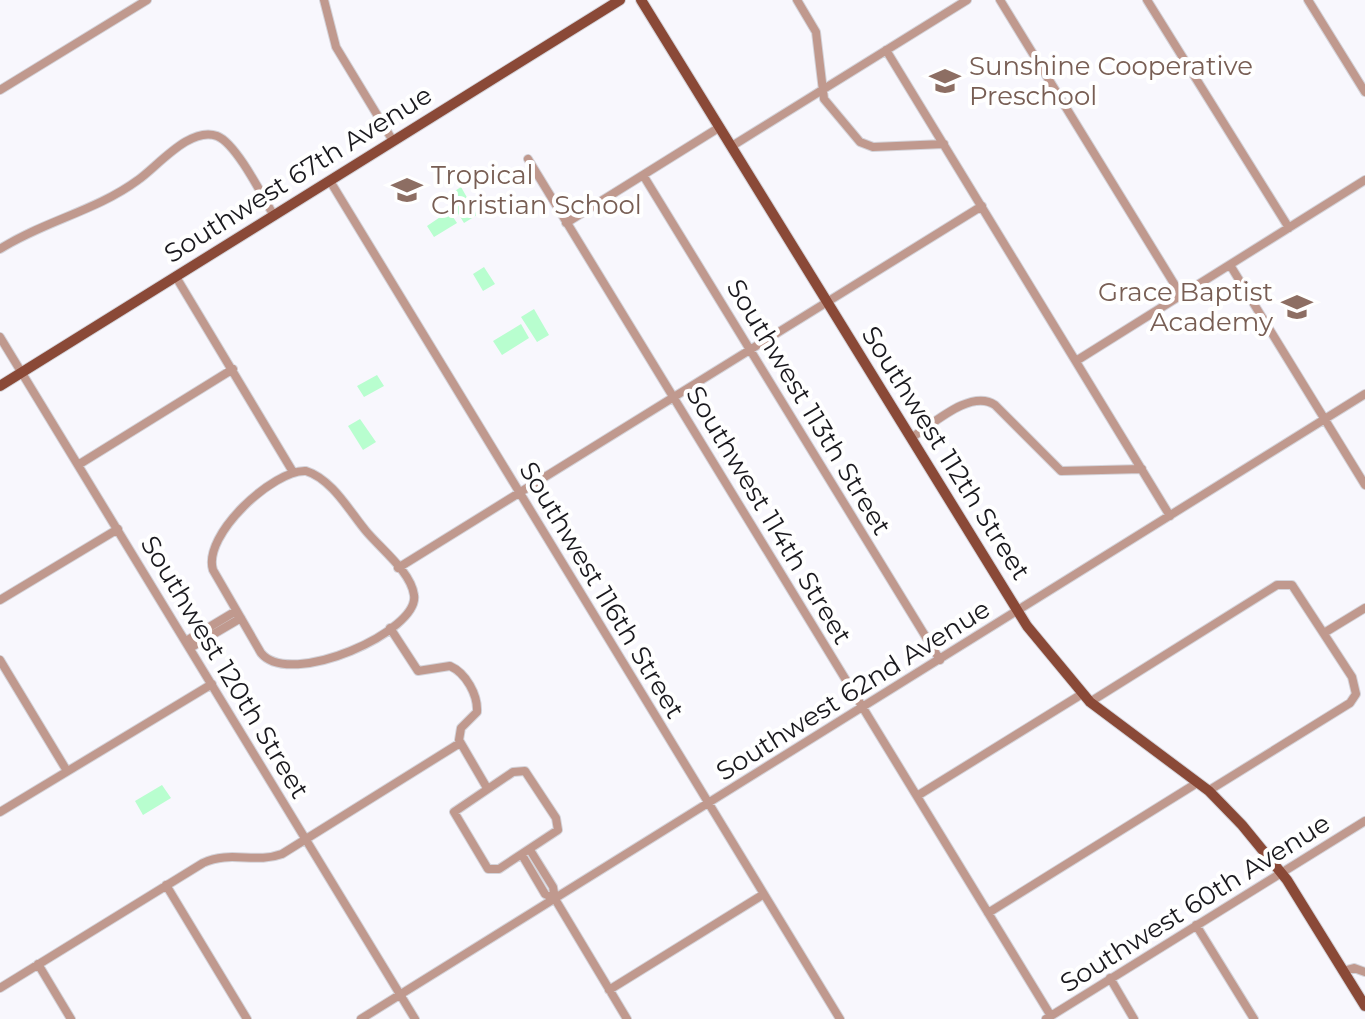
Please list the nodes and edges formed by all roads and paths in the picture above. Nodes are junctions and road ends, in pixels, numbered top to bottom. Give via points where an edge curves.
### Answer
1 (147, 0) edge
2 (324, 0) edge
3 (620, 0) edge
4 (641, 0) edge
5 (797, 0) edge
6 (967, 0) edge
7 (1000, 0) edge
8 (1147, 0) edge
9 (1308, 0) edge
10 (886, 50) junction
11 (0, 90) edge
12 (821, 91) junction
13 (1365, 92) edge
14 (720, 127) junction
15 (393, 141) junction
16 (944, 144) junction
17 (732, 146) junction
18 (528, 159) dead end
19 (643, 175) junction
20 (1365, 180) edge
21 (330, 181) junction
22 (982, 206) junction
23 (274, 216) junction
24 (566, 223) junction
25 (1289, 228) junction
26 (0, 249) edge
27 (1230, 265) junction
28 (176, 277) junction
29 (1181, 295) junction
30 (827, 301) junction
31 (0, 337) edge
32 (750, 349) junction
33 (1076, 361) junction
34 (233, 369) junction
35 (22, 372) junction
36 (0, 386) edge
37 (1365, 394) edge
38 (673, 397) junction
39 (1325, 419) junction
40 (911, 438) junction
41 (78, 465) junction
42 (1142, 469) junction
43 (293, 472) junction
44 (1365, 485) edge
45 (519, 493) junction
46 (1170, 516) junction
47 (118, 529) junction
48 (398, 568) junction
49 (0, 600) edge
50 (1365, 608) edge
51 (1017, 611) junction
52 (238, 615) junction
53 (390, 628) junction
54 (1324, 633) junction
55 (188, 645) junction
56 (0, 660) edge
57 (940, 660) junction
58 (212, 684) junction
59 (1086, 698) junction
60 (863, 707) junction
61 (460, 743) junction
62 (67, 771) junction
63 (1197, 783) junction
64 (487, 788) junction
65 (1208, 791) junction
66 (917, 796) junction
67 (709, 803) junction
68 (0, 812) edge
69 (1365, 821) edge
70 (306, 839) junction
71 (526, 852) junction
72 (1281, 872) junction
73 (166, 885) junction
74 (764, 894) junction
75 (555, 899) junction
76 (988, 913) junction
77 (1196, 925) junction
78 (38, 964) junction
79 (1343, 971) junction
80 (1365, 972) edge
81 (1110, 978) junction
82 (0, 988) edge
83 (609, 990) junction
84 (400, 995) junction
85 (1363, 999) edge
86 (1048, 1018) edge
87 (71, 1019) edge
88 (247, 1019) edge
89 (361, 1019) edge
90 (415, 1019) edge
91 (627, 1019) edge
92 (840, 1019) edge
93 (1134, 1019) edge
94 (1254, 1019) edge

1 - 11 street
2 - 15 street via 336,47
3 - 15 main road, Southwest 67th Avenue
4 - 14 main road, Southwest 112th Street
5 - 12 street via 816,32
6 - 10 street
7 - 29 street
8 - 25 street
9 - 13 street
10 - 12 street
10 - 16 street
12 - 16 street via 863,145
12 - 17 street
14 - 17 main road, Southwest 112th Street
14 - 19 street
15 - 21 main road, Southwest 67th Avenue
16 - 22 street
17 - 30 main road, Southwest 112th Street
18 - 24 street, Southwest 114th Street
19 - 24 street
19 - 32 street, Southwest 113th Street
20 - 25 street
21 - 23 main road, Southwest 67th Avenue
21 - 45 street, Southwest 116th Street
22 - 30 street
22 - 33 street
23 - 26 street via 230,146 207,134 189,140 107,200
23 - 28 main road, Southwest 67th Avenue
24 - 38 street, Southwest 114th Street
25 - 27 street
27 - 29 street
27 - 39 street
28 - 34 street
28 - 35 main road, Southwest 67th Avenue
29 - 33 street
30 - 32 street
30 - 40 main road, Southwest 112th Street
31 - 35 street, Southwest 120th Street
32 - 38 street
32 - 57 street, Southwest 113th Street
33 - 42 street
34 - 41 street
34 - 43 street
35 - 36 main road, Southwest 67th Avenue
35 - 41 street, Southwest 120th Street
37 - 39 street, Southwest 62nd Avenue
38 - 45 street
38 - 60 street, Southwest 114th Street
39 - 44 street
39 - 46 street, Southwest 62nd Avenue
40 - 42 street via 965,404 983,399 1061,471
40 - 51 main road, Southwest 112th Street
41 - 47 street, Southwest 120th Street
42 - 46 street
43 - 48 street via 319,477
43 - 52 street via 248,502 214,549 213,570
45 - 48 street
45 - 67 street, Southwest 116th Street
46 - 51 street, Southwest 62nd Avenue
47 - 49 street
47 - 55 street, Southwest 120th Street
48 - 53 street via 413,589 415,603 410,614
50 - 54 street
51 - 57 street, Southwest 62nd Avenue
51 - 59 main road, Southwest 112th Street
52 - 53 street via 266,658 285,666 334,657
52 - 55 street
53 - 61 street via 418,671 450,666 468,684 477,708 459,732
54 - 59 street via 1297,590 1287,583 1277,585
54 - 65 street via 1354,683 1356,694 1350,703
55 - 58 street, Southwest 120th Street
56 - 62 street
57 - 60 street, Southwest 62nd Avenue
58 - 62 street
58 - 70 street, Southwest 120th Street
59 - 63 main road, Southwest 112th Street
59 - 66 street
60 - 66 street, Southwest 114th Street
60 - 67 street, Southwest 62nd Avenue
61 - 64 street
61 - 70 street
62 - 68 street
63 - 65 main road, Southwest 112th Street
63 - 76 street
64 - 71 street via 525,771 556,818 553,836
64 - 71 street via 454,812 456,822 488,869 499,869
65 - 72 main road, Southwest 112th Street
66 - 76 street, Southwest 114th Street
67 - 74 street, Southwest 116th Street
67 - 75 street, Southwest 62nd Avenue
69 - 72 street, Southwest 60th Avenue
70 - 73 street via 269,858 213,859
70 - 84 street, Southwest 120th Street
71 - 75 street via 553,887
72 - 77 street, Southwest 60th Avenue
72 - 79 main road, Southwest 112th Street
73 - 78 street
73 - 88 street
74 - 83 street
74 - 92 street, Southwest 116th Street
75 - 83 street
75 - 84 street, Southwest 62nd Avenue
76 - 86 street, Southwest 114th Street
77 - 81 street, Southwest 60th Avenue
77 - 94 street
78 - 82 street
78 - 87 street
79 - 80 street
79 - 85 main road, Southwest 112th Street
81 - 86 street, Southwest 60th Avenue
81 - 93 street
83 - 91 street
84 - 89 street, Southwest 62nd Avenue
84 - 90 street, Southwest 120th Street

